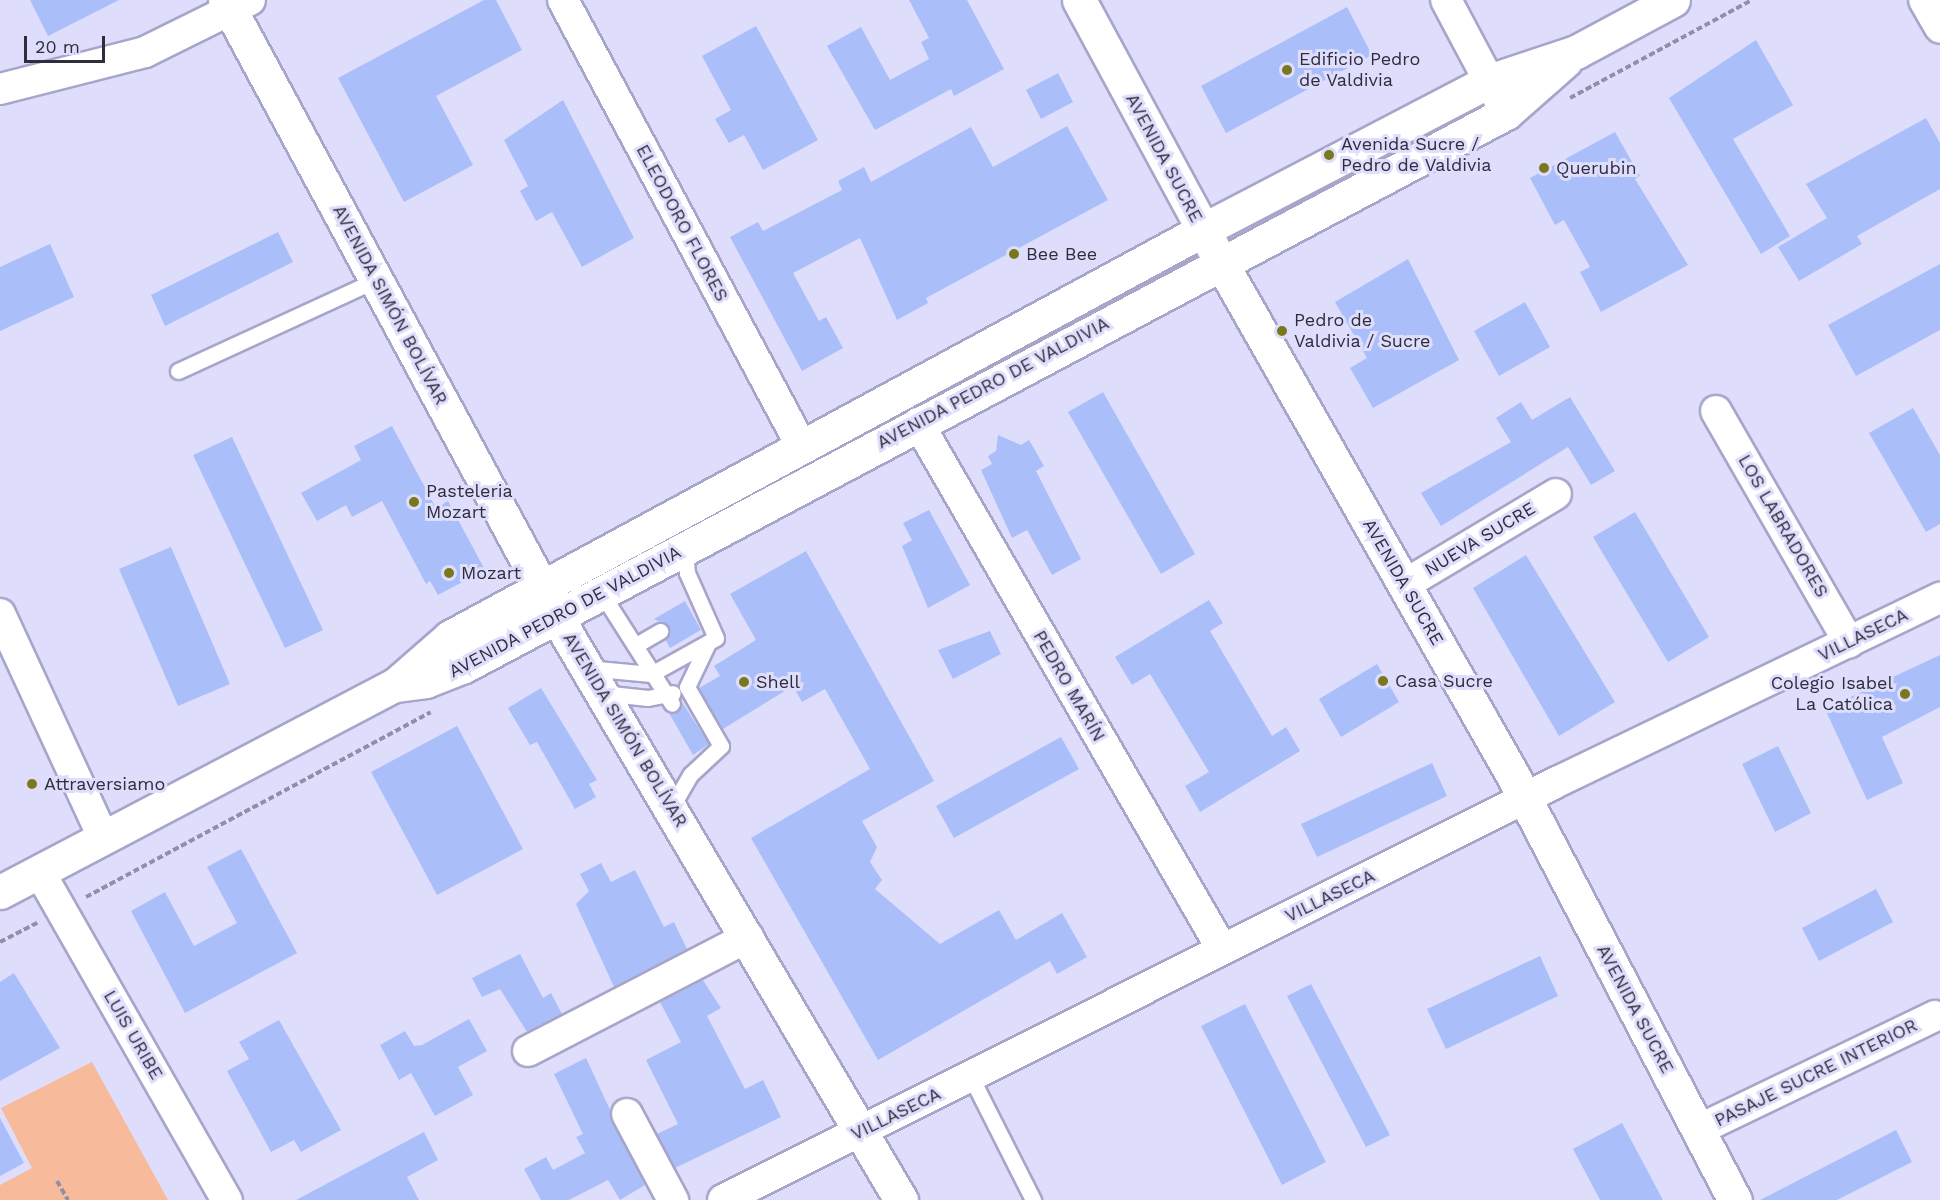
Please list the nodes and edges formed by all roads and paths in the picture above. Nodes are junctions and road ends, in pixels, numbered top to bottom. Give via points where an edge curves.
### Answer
1 (563, 0) edge
2 (1079, 0) edge
3 (1446, 0) edge
4 (1673, 0) edge
5 (1924, 0) edge
6 (235, 4) edge
7 (1940, 28) edge
8 (1576, 52) junction
9 (1489, 81) junction
10 (0, 89) edge
11 (1506, 113) junction
12 (1203, 230) junction
13 (1220, 261) junction
14 (376, 280) junction
15 (178, 371) dead end
16 (1716, 411) dead end
17 (918, 423) junction
18 (802, 447) junction
19 (1556, 494) dead end
20 (685, 549) junction
21 (1404, 585) junction
22 (542, 588) junction
23 (602, 594) junction
24 (1940, 598) edge
25 (0, 614) edge
26 (558, 617) junction
27 (660, 631) dead end
28 (1849, 642) junction
29 (708, 643) junction
30 (636, 645) junction
31 (651, 674) junction
32 (595, 681) junction
33 (395, 685) junction
34 (687, 687) junction
35 (669, 700) junction
36 (1525, 798) junction
37 (670, 808) junction
38 (103, 837) junction
39 (39, 871) junction
40 (0, 892) edge
41 (748, 937) junction
42 (1222, 949) junction
43 (1935, 1016) dead end
44 (528, 1051) dead end
45 (971, 1077) junction
46 (627, 1114) dead end
47 (862, 1130) junction
48 (1698, 1130) junction
49 (57, 1181) dead end
50 (68, 1200) edge
51 (227, 1200) edge
52 (673, 1200) edge
53 (723, 1200) edge
54 (901, 1200) edge
55 (1033, 1200) edge
56 (1735, 1200) edge

1 - 18 street, ELEODORO FLORES
2 - 12 main road, AVENIDA SUCRE
3 - 9 street
4 - 8 main road, AVENIDA PEDRO DE VALDIVIA
5 - 7 street
6 - 10 street via 110,64
6 - 14 main road, AVENIDA SIMÓN BOLÍVAR
8 - 9 main road, AVENIDA PEDRO DE VALDIVIA
8 - 11 main road, AVENIDA PEDRO DE VALDIVIA
9 - 11 street
9 - 12 main road, AVENIDA PEDRO DE VALDIVIA
11 - 13 main road, AVENIDA PEDRO DE VALDIVIA
12 - 13 main road, AVENIDA SUCRE
12 - 18 main road, AVENIDA PEDRO DE VALDIVIA
13 - 17 main road, AVENIDA PEDRO DE VALDIVIA
13 - 21 main road, AVENIDA SUCRE
14 - 15 lane
14 - 22 main road, AVENIDA SIMÓN BOLÍVAR
16 - 28 street, LOS LABRADORES
17 - 20 main road, AVENIDA PEDRO DE VALDIVIA
17 - 42 street, PEDRO MARÍN
18 - 22 main road, AVENIDA PEDRO DE VALDIVIA
19 - 21 street, NUEVA SUCRE
20 - 23 main road, AVENIDA PEDRO DE VALDIVIA
20 - 29 lane via 696,611 716,638
21 - 36 main road, AVENIDA SUCRE
22 - 26 main road, AVENIDA SIMÓN BOLÍVAR
22 - 33 main road, AVENIDA PEDRO DE VALDIVIA via 438,644
23 - 26 main road, AVENIDA PEDRO DE VALDIVIA
23 - 30 lane
24 - 28 street, VILLASECA
25 - 38 street
26 - 32 main road, AVENIDA SIMÓN BOLÍVAR
26 - 33 main road, AVENIDA PEDRO DE VALDIVIA via 446,675
27 - 30 lane
28 - 36 street, VILLASECA
29 - 31 lane
29 - 34 lane
30 - 31 lane
31 - 32 lane
31 - 35 lane
32 - 35 lane
32 - 37 main road, AVENIDA SIMÓN BOLÍVAR
33 - 38 main road, AVENIDA PEDRO DE VALDIVIA
34 - 35 lane
34 - 37 lane via 721,746
36 - 42 street, VILLASECA
36 - 48 main road, AVENIDA SUCRE
37 - 41 main road, AVENIDA SIMÓN BOLÍVAR
38 - 39 main road, AVENIDA PEDRO DE VALDIVIA
39 - 40 main road, AVENIDA PEDRO DE VALDIVIA
39 - 51 street, LUIS URIBE
41 - 44 street
41 - 47 main road, AVENIDA SIMÓN BOLÍVAR
42 - 45 street, VILLASECA
43 - 48 street, PASAJE SUCRE INTERIOR
45 - 47 street, VILLASECA
45 - 55 lane
46 - 52 street
47 - 53 street, VILLASECA
47 - 54 main road, AVENIDA SIMÓN BOLÍVAR
48 - 56 main road, AVENIDA SUCRE
49 - 50 path

